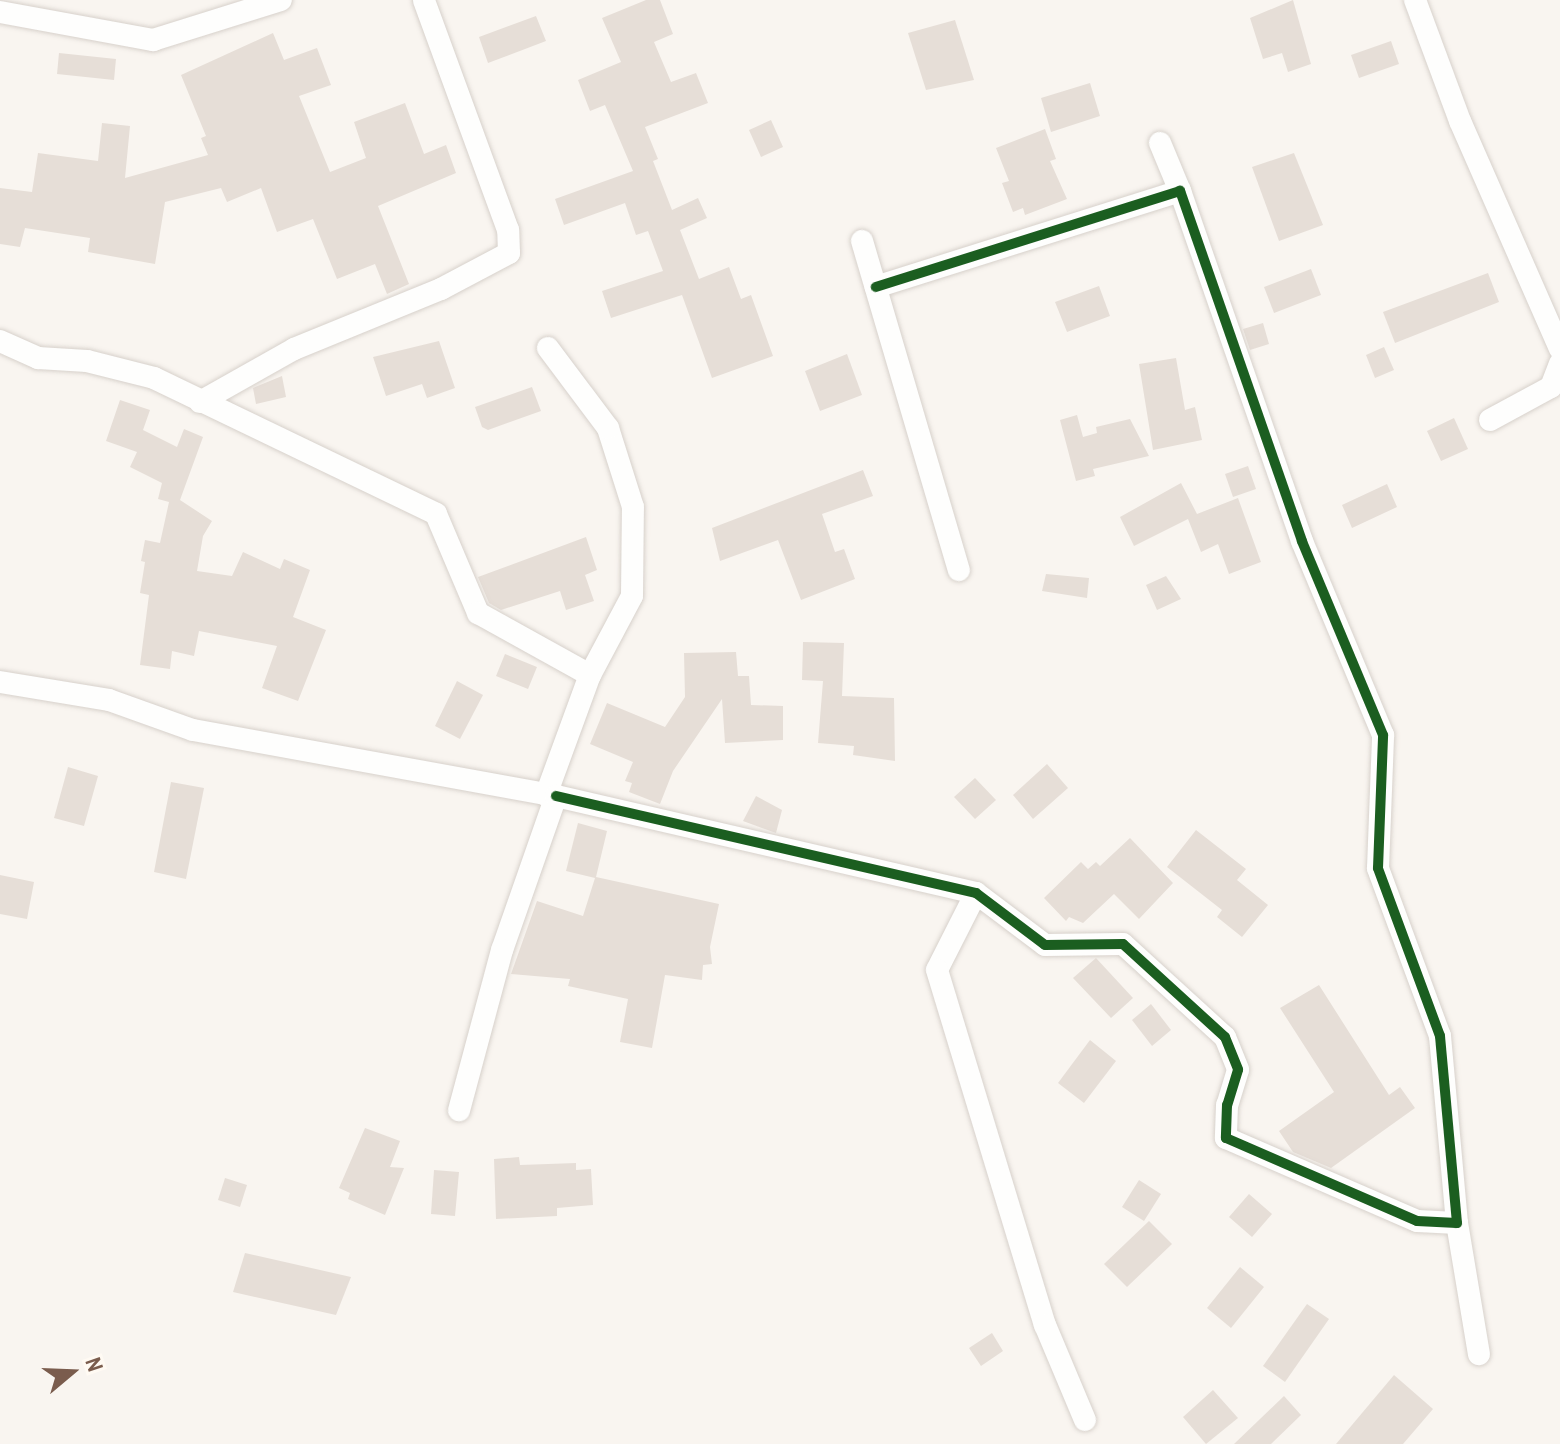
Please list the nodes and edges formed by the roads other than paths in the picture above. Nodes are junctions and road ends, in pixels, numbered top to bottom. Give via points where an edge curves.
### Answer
1 (281, 0) edge
2 (424, 0) edge
3 (1415, 0) edge
4 (0, 12) edge
5 (1160, 143) dead end
6 (1180, 191) junction
7 (862, 241) dead end
8 (876, 287) junction
9 (0, 341) edge
10 (548, 348) dead end
11 (1560, 349) edge
12 (1560, 363) edge
13 (200, 402) junction
14 (1490, 420) dead end
15 (959, 570) dead end
16 (590, 675) junction
17 (0, 682) edge
18 (551, 796) junction
19 (976, 893) junction
20 (459, 1110) dead end
21 (1457, 1223) junction
22 (1479, 1354) dead end
23 (1085, 1420) dead end

1 - 4 street via 153,40
2 - 13 street via 508,230 509,253 441,289 306,343
3 - 11 street via 1460,121
5 - 6 street
6 - 8 street
6 - 21 street via 1302,541 1383,735 1378,868 1440,1036
7 - 8 street
8 - 15 street
9 - 13 street via 38,358 87,361 154,378
10 - 16 street via 608,428 633,507 632,596
12 - 14 street via 1551,387
13 - 16 street via 231,411 436,514 478,613
16 - 18 street
17 - 18 street via 109,700 193,730
18 - 19 street
18 - 20 street
19 - 21 street via 1045,945 1123,944 1225,1037 1238,1070 1227,1105 1226,1138 1417,1221
19 - 23 street via 937,970 1045,1325
21 - 22 street

